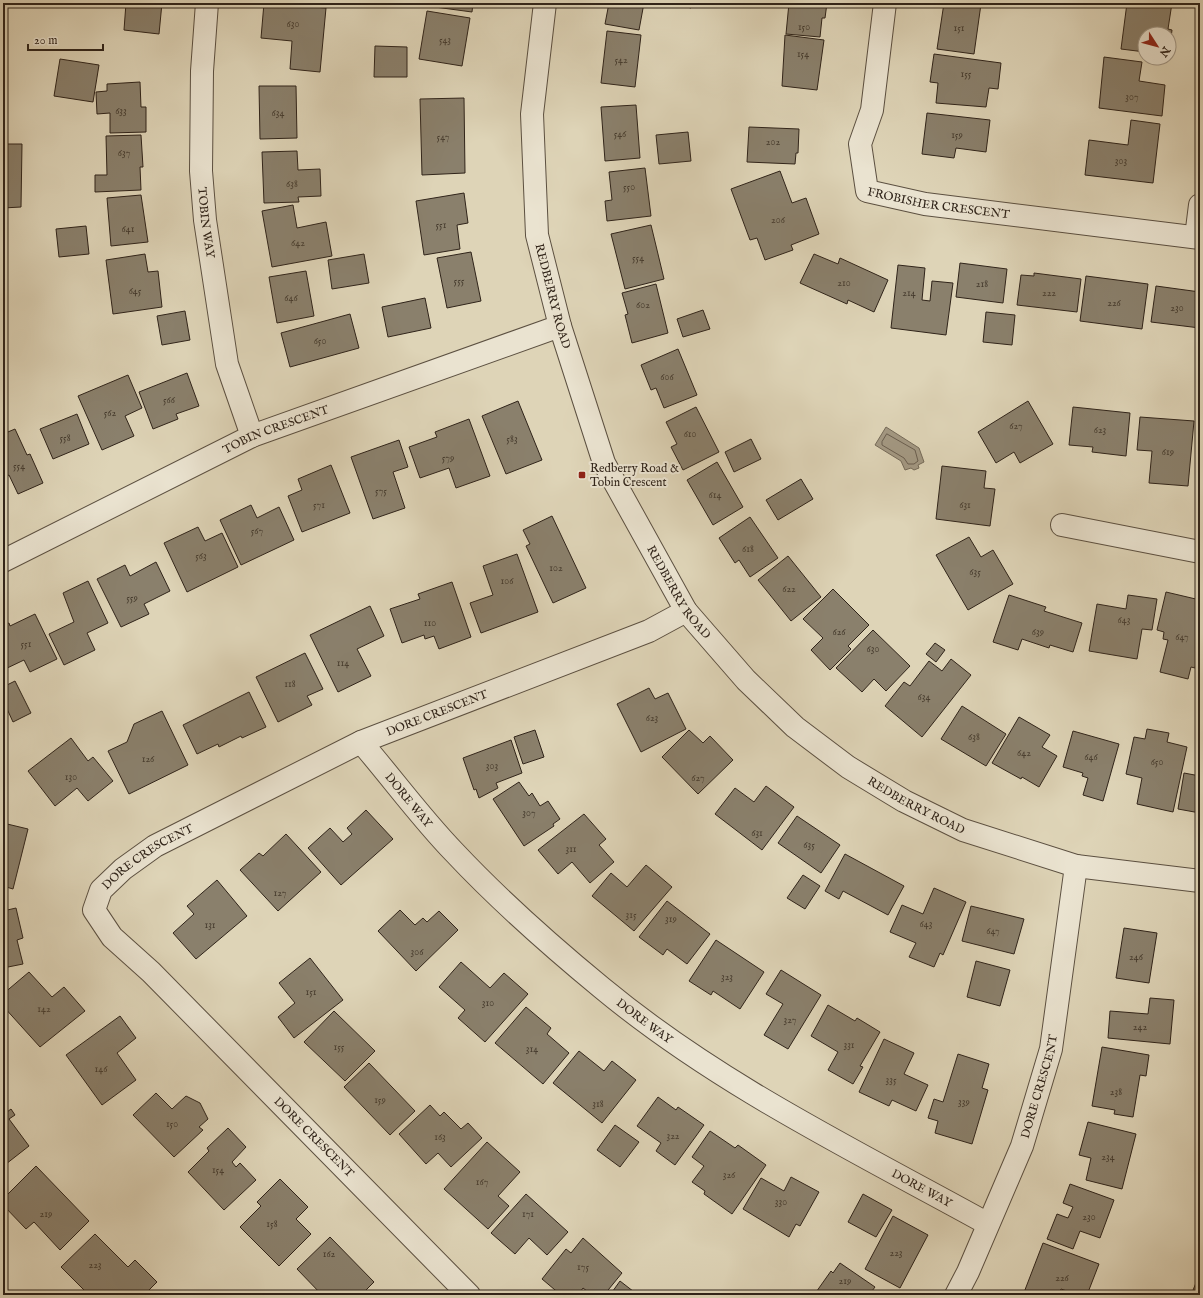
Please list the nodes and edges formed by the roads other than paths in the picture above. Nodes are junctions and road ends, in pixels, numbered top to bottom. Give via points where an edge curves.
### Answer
1 (206, 3) edge
2 (545, 3) edge
3 (885, 3) edge
4 (1200, 206) edge
5 (1198, 237) edge
6 (560, 326) junction
7 (252, 436) junction
8 (1062, 525) dead end
9 (1200, 552) edge
10 (3, 562) edge
11 (686, 611) junction
12 (360, 742) junction
13 (1076, 866) junction
14 (1200, 881) edge
15 (988, 1224) junction
16 (469, 1295) edge
17 (956, 1295) edge

1 - 7 street, TOBIN WAY via 201,171 205,220 227,364
2 - 6 street, REDBERRY ROAD via 532,114 537,235
3 - 5 street, FROBISHER CRESCENT via 872,110 860,144 867,191 925,204
4 - 5 street
6 - 7 street, TOBIN CRESCENT
6 - 11 street, REDBERRY ROAD via 604,463
7 - 10 street, TOBIN CRESCENT
8 - 9 street
11 - 12 street, DORE CRESCENT via 649,631
11 - 13 street, REDBERRY ROAD via 746,680 795,727 848,767 904,801 963,830
12 - 15 street, DORE WAY via 454,852 527,923 603,989 682,1048 766,1102
12 - 16 street, DORE CRESCENT via 155,846 123,869 101,890 94,910 112,937 151,972
13 - 14 street, REDBERRY ROAD
13 - 15 street, DORE CRESCENT via 1051,1049 1022,1146
15 - 17 street, DORE CRESCENT

